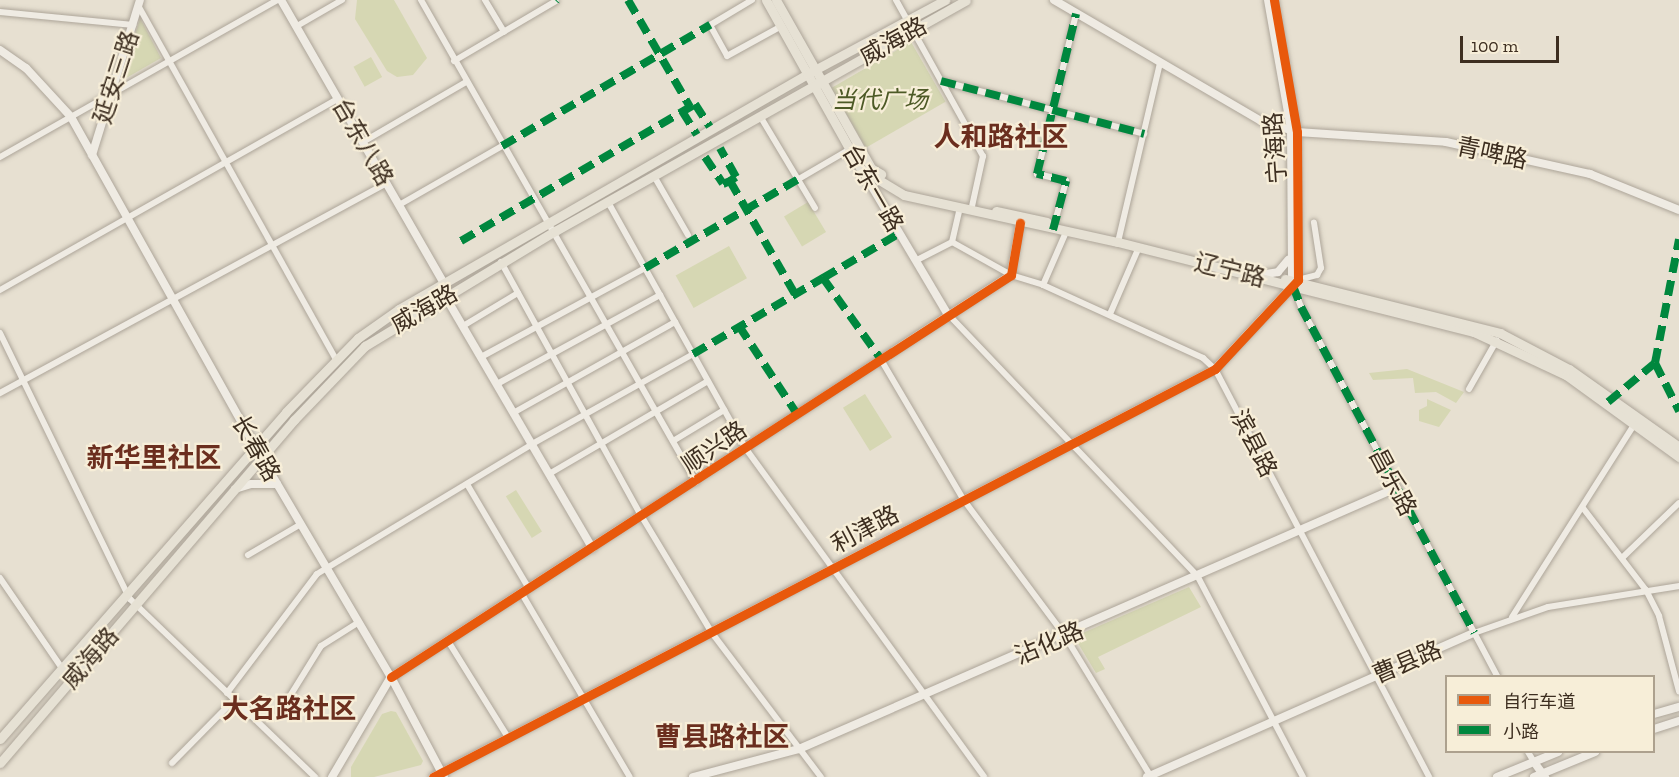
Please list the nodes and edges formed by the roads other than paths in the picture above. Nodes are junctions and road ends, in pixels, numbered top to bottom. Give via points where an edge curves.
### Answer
1 (277, 0) edge
2 (281, 0) edge
3 (342, 0) edge
4 (420, 0) edge
5 (485, 0) edge
6 (752, 0) edge
7 (766, 0) edge
8 (776, 0) edge
9 (896, 0) edge
10 (945, 0) edge
11 (966, 0) edge
12 (1054, 0) edge
13 (1268, 0) edge
14 (1275, 0) edge
15 (556, 1) edge
16 (548, 2) edge
17 (139, 3) edge
18 (0, 12) edge
19 (1076, 14) junction
20 (908, 20) junction
21 (133, 25) junction
22 (297, 26) junction
23 (780, 27) junction
24 (913, 30) junction
25 (504, 32) junction
26 (0, 50) edge
27 (169, 61) junction
28 (454, 61) junction
29 (1160, 63) junction
30 (811, 72) junction
31 (941, 81) junction
32 (466, 82) junction
33 (818, 83) junction
34 (111, 95) junction
35 (338, 99) junction
36 (1053, 108) junction
37 (760, 116) junction
38 (71, 117) junction
39 (1294, 131) junction
40 (1143, 134) junction
41 (363, 142) junction
42 (502, 146) junction
43 (850, 149) junction
44 (92, 155) junction
45 (0, 157) edge
46 (225, 162) junction
47 (866, 168) junction
48 (654, 176) junction
49 (797, 180) junction
50 (387, 183) junction
51 (608, 202) junction
52 (399, 205) junction
53 (815, 208) dead end
54 (960, 208) junction
55 (971, 208) junction
56 (1679, 210) edge
57 (128, 218) junction
58 (1020, 223) junction
59 (1314, 223) dead end
60 (553, 227) junction
61 (1054, 227) junction
62 (1066, 232) junction
63 (688, 235) dead end
64 (1118, 240) junction
65 (952, 242) junction
66 (273, 247) junction
67 (1139, 247) junction
68 (1289, 256) junction
69 (916, 260) junction
70 (501, 262) junction
71 (645, 268) junction
72 (1266, 274) junction
73 (1011, 275) junction
74 (1294, 282) junction
75 (444, 284) junction
76 (1043, 285) junction
77 (0, 290) edge
78 (518, 293) junction
79 (660, 295) junction
80 (447, 296) junction
81 (592, 296) junction
82 (174, 301) junction
83 (947, 313) junction
84 (1110, 314) junction
85 (675, 322) junction
86 (607, 324) junction
87 (464, 325) junction
88 (537, 326) junction
89 (0, 333) edge
90 (1497, 340) junction
91 (623, 351) junction
92 (553, 354) junction
93 (693, 354) junction
94 (482, 356) junction
95 (880, 358) junction
96 (336, 359) junction
97 (1215, 369) junction
98 (23, 381) junction
99 (569, 381) junction
100 (708, 381) junction
101 (640, 383) junction
102 (498, 384) junction
103 (1469, 389) dead end
104 (0, 393) edge
105 (724, 410) junction
106 (515, 412) junction
107 (587, 413) junction
108 (657, 413) junction
109 (1637, 420) junction
110 (673, 441) junction
111 (604, 443) junction
112 (533, 444) junction
113 (1073, 444) junction
114 (1679, 447) edge
115 (255, 448) junction
116 (746, 449) junction
117 (1679, 457) edge
118 (261, 458) junction
119 (550, 474) junction
120 (696, 483) junction
121 (277, 484) junction
122 (467, 484) junction
123 (1396, 488) junction
124 (235, 489) junction
125 (963, 499) junction
126 (1679, 503) edge
127 (1582, 508) junction
128 (642, 517) junction
129 (301, 524) junction
130 (1300, 532) junction
131 (593, 547) junction
132 (248, 555) dead end
133 (1622, 558) junction
134 (834, 568) junction
135 (327, 569) junction
136 (1198, 577) junction
137 (0, 578) edge
138 (1679, 586) edge
139 (1646, 590) junction
140 (525, 591) junction
141 (126, 593) junction
142 (135, 605) junction
143 (1512, 617) junction
144 (359, 622) junction
145 (712, 633) junction
146 (1474, 633) junction
147 (1065, 636) junction
148 (448, 641) junction
149 (61, 668) junction
150 (1496, 675) edge
151 (1375, 676) junction
152 (391, 677) junction
153 (70, 680) junction
154 (1679, 691) edge
155 (227, 693) junction
156 (290, 696) dead end
157 (924, 696) junction
158 (234, 700) junction
159 (584, 700) junction
160 (1679, 707) edge
161 (1655, 713) edge
162 (1272, 721) junction
163 (1679, 721) edge
164 (1655, 728) edge
165 (0, 739) edge
166 (509, 739) junction
167 (799, 749) junction
168 (1554, 753) edge
169 (1593, 753) edge
170 (1538, 757) edge
171 (0, 763) edge
172 (172, 763) dead end
173 (443, 775) edge
174 (1544, 775) edge
175 (315, 777) edge
176 (332, 777) edge
177 (433, 777) edge
178 (630, 777) edge
179 (693, 777) edge
180 (821, 777) edge
181 (984, 777) edge
182 (1150, 777) edge
183 (1303, 777) edge
184 (1429, 777) edge
185 (1497, 777) edge
186 (1534, 777) edge

1 - 27 street
2 - 22 street, 台东八路
3 - 22 street
4 - 28 street
5 - 25 street
6 - 23 street via 710,25 728,56
7 - 23 main road, 台东一路
8 - 30 main road, 台东一路
9 - 20 street
10 - 20 main road, 威海路
11 - 24 main road, 威海路
12 - 19 street
13 - 39 street, 宁海路
14 - 39 street, 宁海路
15 - 16 street
16 - 25 street
17 - 21 main road, 延安三路
17 - 27 street
18 - 21 street
19 - 29 street
19 - 36 street
20 - 24 street
20 - 30 main road, 威海路
21 - 34 main road, 延安三路
22 - 35 street, 台东八路
23 - 30 main road, 台东一路
24 - 31 street
24 - 33 main road, 威海路
25 - 28 street
26 - 38 main road, 长春路 via 26,68
27 - 34 street
27 - 46 street
28 - 32 street
29 - 39 street, 青啤路 via 1252,117
29 - 40 street
30 - 33 main road, 台东一路
30 - 60 main road, 威海路
31 - 36 street
31 - 55 street via 983,156
32 - 41 street
32 - 42 street
33 - 37 main road, 威海路
33 - 43 main road, 台东一路
33 - 47 main road, 台东一路
34 - 38 street
34 - 44 main road, 延安三路
35 - 41 street, 台东八路
35 - 46 street
36 - 40 street
36 - 61 street via 1036,174 1066,182
37 - 48 main road, 威海路
37 - 49 street
38 - 44 main road, 长春路
38 - 45 street
39 - 56 street, 青啤路 via 1446,142 1596,176
39 - 68 street, 宁海路
39 - 74 street, 宁海路
40 - 64 street
41 - 50 street, 台东八路
42 - 52 street
42 - 60 street
43 - 47 main road, 台东一路
43 - 49 street
44 - 57 main road, 长春路
46 - 57 street
46 - 66 street
47 - 54 main road, 辽宁路 via 904,195
47 - 55 main road, 辽宁路 via 907,190
47 - 69 street, 台东一路
48 - 51 main road, 威海路
48 - 63 street
49 - 53 street
50 - 52 street, 台东八路
50 - 66 street
51 - 60 main road, 威海路
51 - 71 street
52 - 75 street, 台东八路
54 - 55 main road, 辽宁路
54 - 65 street
55 - 58 main road, 辽宁路
55 - 61 main road, 辽宁路
57 - 77 street
57 - 82 main road, 长春路
58 - 61 main road, 辽宁路
58 - 73 street
59 - 74 street via 1321,268 1308,279
60 - 70 main road, 威海路
60 - 75 main road, 威海路
60 - 81 street
61 - 62 main road, 辽宁路
61 - 64 main road, 辽宁路
62 - 64 main road, 辽宁路
62 - 76 street
64 - 67 main road, 辽宁路
64 - 72 main road, 辽宁路
65 - 69 street
65 - 73 street, 滨县路
66 - 82 street
66 - 96 street
67 - 74 main road, 辽宁路
67 - 84 street
68 - 72 street via 1283,269
68 - 74 street, 宁海路
69 - 83 street, 台东一路
70 - 78 street
70 - 80 main road, 威海路
71 - 79 street
71 - 81 street
72 - 74 main road, 辽宁路
73 - 76 street, 滨县路
73 - 83 street, 顺兴路
74 - 90 main road, 辽宁路
74 - 97 street, 利津路
74 - 109 main road, 辽宁路 via 1500,333 1569,369
74 - 123 street, 昌乐路 via 1301,307
75 - 80 street, 台东八路
75 - 96 main road, 威海路 via 380,321
76 - 84 street, 滨县路
78 - 87 street
78 - 88 street
79 - 85 street
79 - 86 street
80 - 87 street, 台东八路
80 - 118 main road, 威海路 via 364,346
81 - 86 street
81 - 88 street
82 - 98 street
82 - 115 main road, 长春路
83 - 95 street, 顺兴路
83 - 113 street
84 - 97 street, 滨县路 via 1203,358
85 - 91 street
85 - 93 street
86 - 91 street
86 - 92 street
87 - 94 street, 台东八路
88 - 92 street
88 - 94 street
89 - 98 street
90 - 103 street
90 - 109 main road, 辽宁路 via 1566,375
91 - 99 street
91 - 101 street
92 - 99 street
92 - 102 street
93 - 100 street
93 - 101 street
94 - 102 street, 台东八路
95 - 116 street, 顺兴路
95 - 125 street
96 - 115 main road, 威海路
97 - 113 street, 利津路
97 - 130 street, 滨县路
98 - 104 street
98 - 141 street
99 - 106 street
99 - 107 street
100 - 105 street
100 - 108 street
101 - 107 street
101 - 108 street
102 - 106 street, 台东八路
105 - 110 street
105 - 116 street
106 - 112 street, 台东八路
107 - 111 street
107 - 112 street
108 - 110 street
108 - 111 street
109 - 114 main road, 辽宁路
109 - 117 main road, 辽宁路
109 - 127 street
110 - 120 street
111 - 119 street
111 - 128 street
112 - 119 street, 台东八路
112 - 122 street
113 - 125 street, 利津路
113 - 136 street
115 - 118 main road, 长春路
115 - 141 main road, 威海路
116 - 120 street, 顺兴路
116 - 134 street
118 - 121 main road, 长春路
118 - 124 main road, 威海路
119 - 131 street, 台东八路
120 - 128 street, 顺兴路
121 - 124 main road via 251,484
121 - 129 main road, 长春路
122 - 135 street
122 - 140 street
123 - 130 street, 沾化路
123 - 146 street, 昌乐路
124 - 142 main road, 威海路
125 - 134 street, 利津路
125 - 147 street
126 - 133 street
127 - 133 street
127 - 143 street
128 - 131 street, 顺兴路
128 - 145 street
129 - 132 street
129 - 135 main road, 长春路
130 - 136 street, 沾化路
130 - 151 street, 滨县路
131 - 140 street, 顺兴路
133 - 139 street
134 - 145 street, 利津路
134 - 157 street
135 - 144 main road, 长春路
135 - 155 street via 317,574
136 - 147 street, 沾化路
136 - 162 street
137 - 149 street
138 - 139 street, 曹县路
139 - 143 street, 曹县路
139 - 154 street via 1659,616
140 - 148 street, 顺兴路
140 - 159 street
141 - 142 street
141 - 149 main road, 威海路
142 - 153 main road, 威海路
142 - 155 street
143 - 146 street, 曹县路
144 - 152 main road, 长春路
144 - 156 street via 321,646
145 - 159 street, 利津路
145 - 167 street
146 - 150 street, 昌乐路
146 - 151 street, 曹县路
147 - 157 street, 沾化路
147 - 182 street
148 - 152 street, 顺兴路
148 - 166 street
149 - 153 street
149 - 165 main road, 威海路
151 - 162 street, 曹县路
151 - 184 street, 滨县路
152 - 173 main road, 长春路
152 - 176 main road
153 - 171 main road, 威海路
155 - 158 street
157 - 167 street, 沾化路
157 - 181 street
158 - 172 street
158 - 175 street
159 - 166 street, 利津路
159 - 178 street
160 - 161 main road
162 - 182 street, 曹县路
162 - 183 street
163 - 164 main road
166 - 173 street, 利津路
167 - 179 street, 沾化路
167 - 180 street
168 - 170 main road
169 - 174 main road
170 - 174 street
170 - 185 main road
173 - 177 street, 利津路
174 - 186 main road

